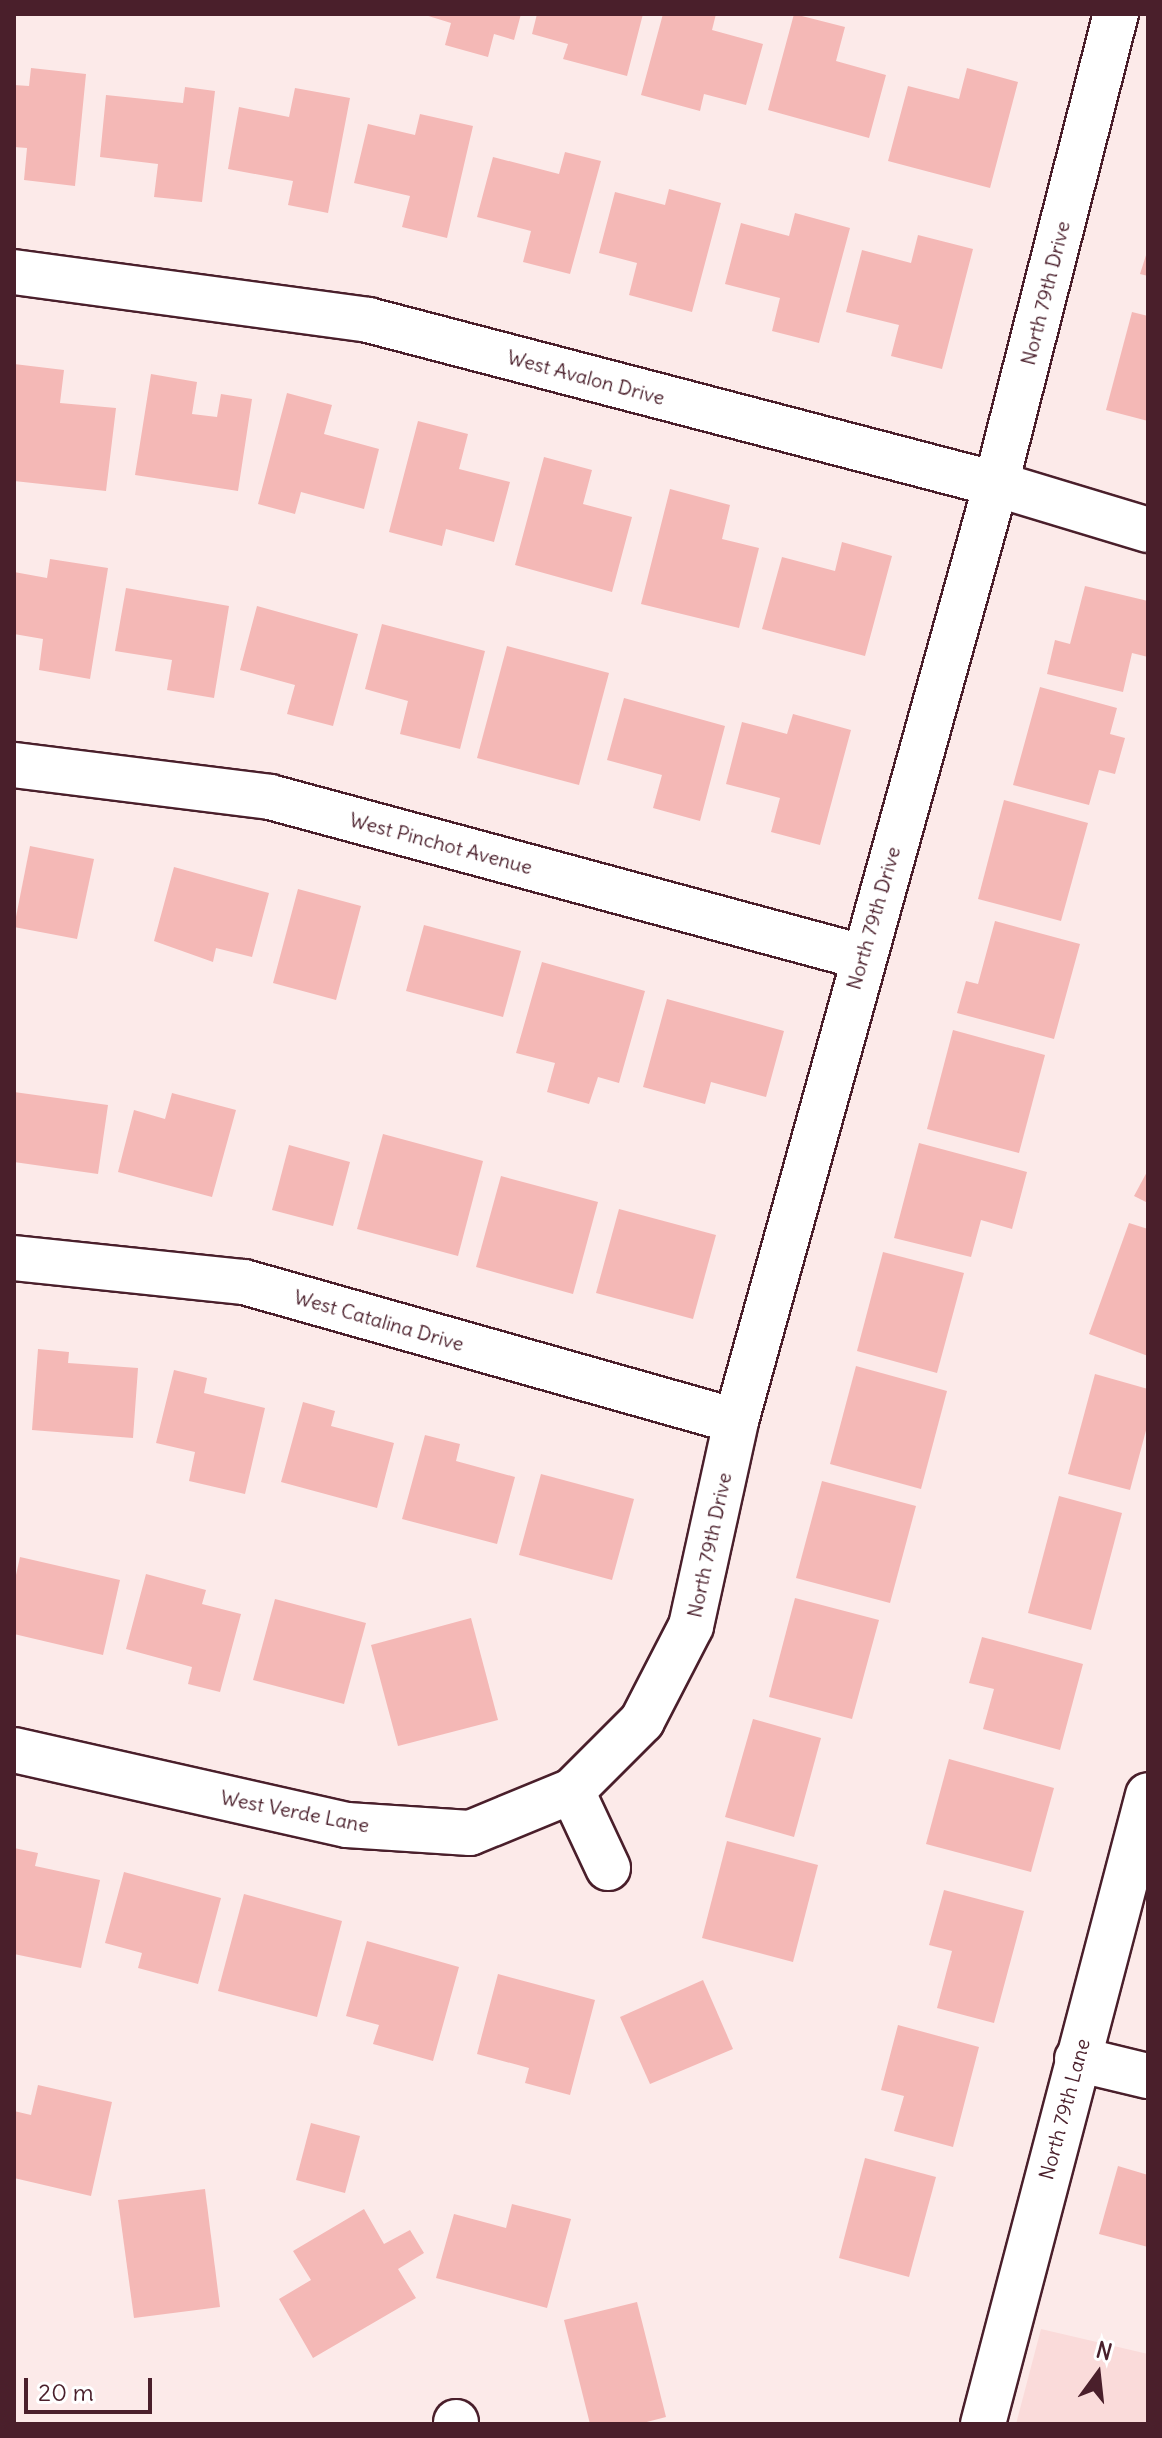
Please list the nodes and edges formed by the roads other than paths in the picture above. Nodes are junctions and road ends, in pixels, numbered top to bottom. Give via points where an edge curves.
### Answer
1 (1116, 14) edge
2 (14, 272) edge
3 (996, 484) junction
4 (1148, 530) edge
5 (14, 765) edge
6 (862, 957) junction
7 (14, 1258) edge
8 (736, 1421) junction
9 (14, 1750) edge
10 (572, 1791) junction
11 (1148, 1795) edge
12 (608, 1868) dead end
13 (1077, 2059) junction
14 (1148, 2076) edge
15 (983, 2424) edge

1 - 3 street, North 79th Drive
2 - 3 street, West Avalon Drive via 368,320
3 - 4 street, West Avalon Drive
3 - 6 street, North 79th Drive
5 - 6 street, West Pinchot Avenue via 270,797
6 - 8 street, North 79th Drive
7 - 8 street, West Catalina Drive via 244,1282
8 - 10 street, North 79th Drive via 691,1626 642,1721
9 - 10 street, West Verde Lane via 347,1825 470,1833
10 - 12 street
11 - 13 street, North 79th Lane
13 - 14 street
13 - 15 street, North 79th Lane

